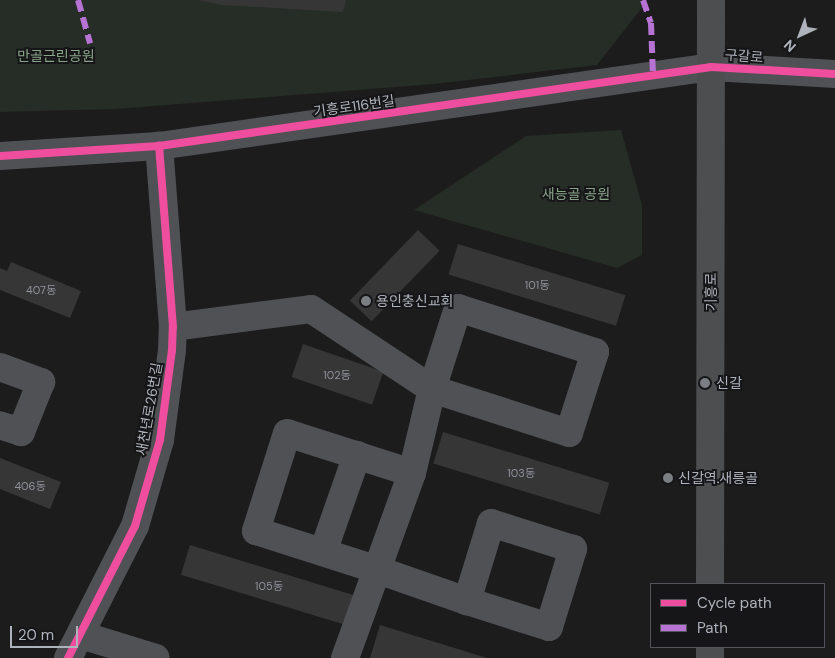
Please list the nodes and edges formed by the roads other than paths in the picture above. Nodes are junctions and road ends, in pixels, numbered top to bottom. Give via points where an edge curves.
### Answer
1 (711, 0) edge
2 (711, 67) junction
3 (835, 74) edge
4 (160, 146) junction
5 (0, 156) edge
6 (173, 327) junction
7 (0, 367) edge
8 (432, 388) junction
9 (0, 425) edge
10 (357, 455) junction
11 (412, 473) junction
12 (323, 552) junction
13 (378, 570) junction
14 (710, 583) edge
15 (467, 601) dead end
16 (75, 647) edge
17 (156, 658) edge
18 (345, 658) edge

1 - 2 main road, 기흥로
2 - 3 street, 구갈로
2 - 4 street, 기흥로116번길
2 - 14 main road, 기흥로
4 - 5 street, 기흥로116번길
4 - 6 street, 새천년로26번길
6 - 8 street via 311,309
6 - 16 street, 새천년로26번길 via 160,440 135,526
7 - 9 street via 41,382 21,432
8 - 8 street via 569,433 595,352 458,308
8 - 11 street
10 - 11 street
10 - 12 street
10 - 12 street via 287,433 256,531
11 - 13 street
12 - 13 street
13 - 15 street
13 - 18 street
16 - 17 street

